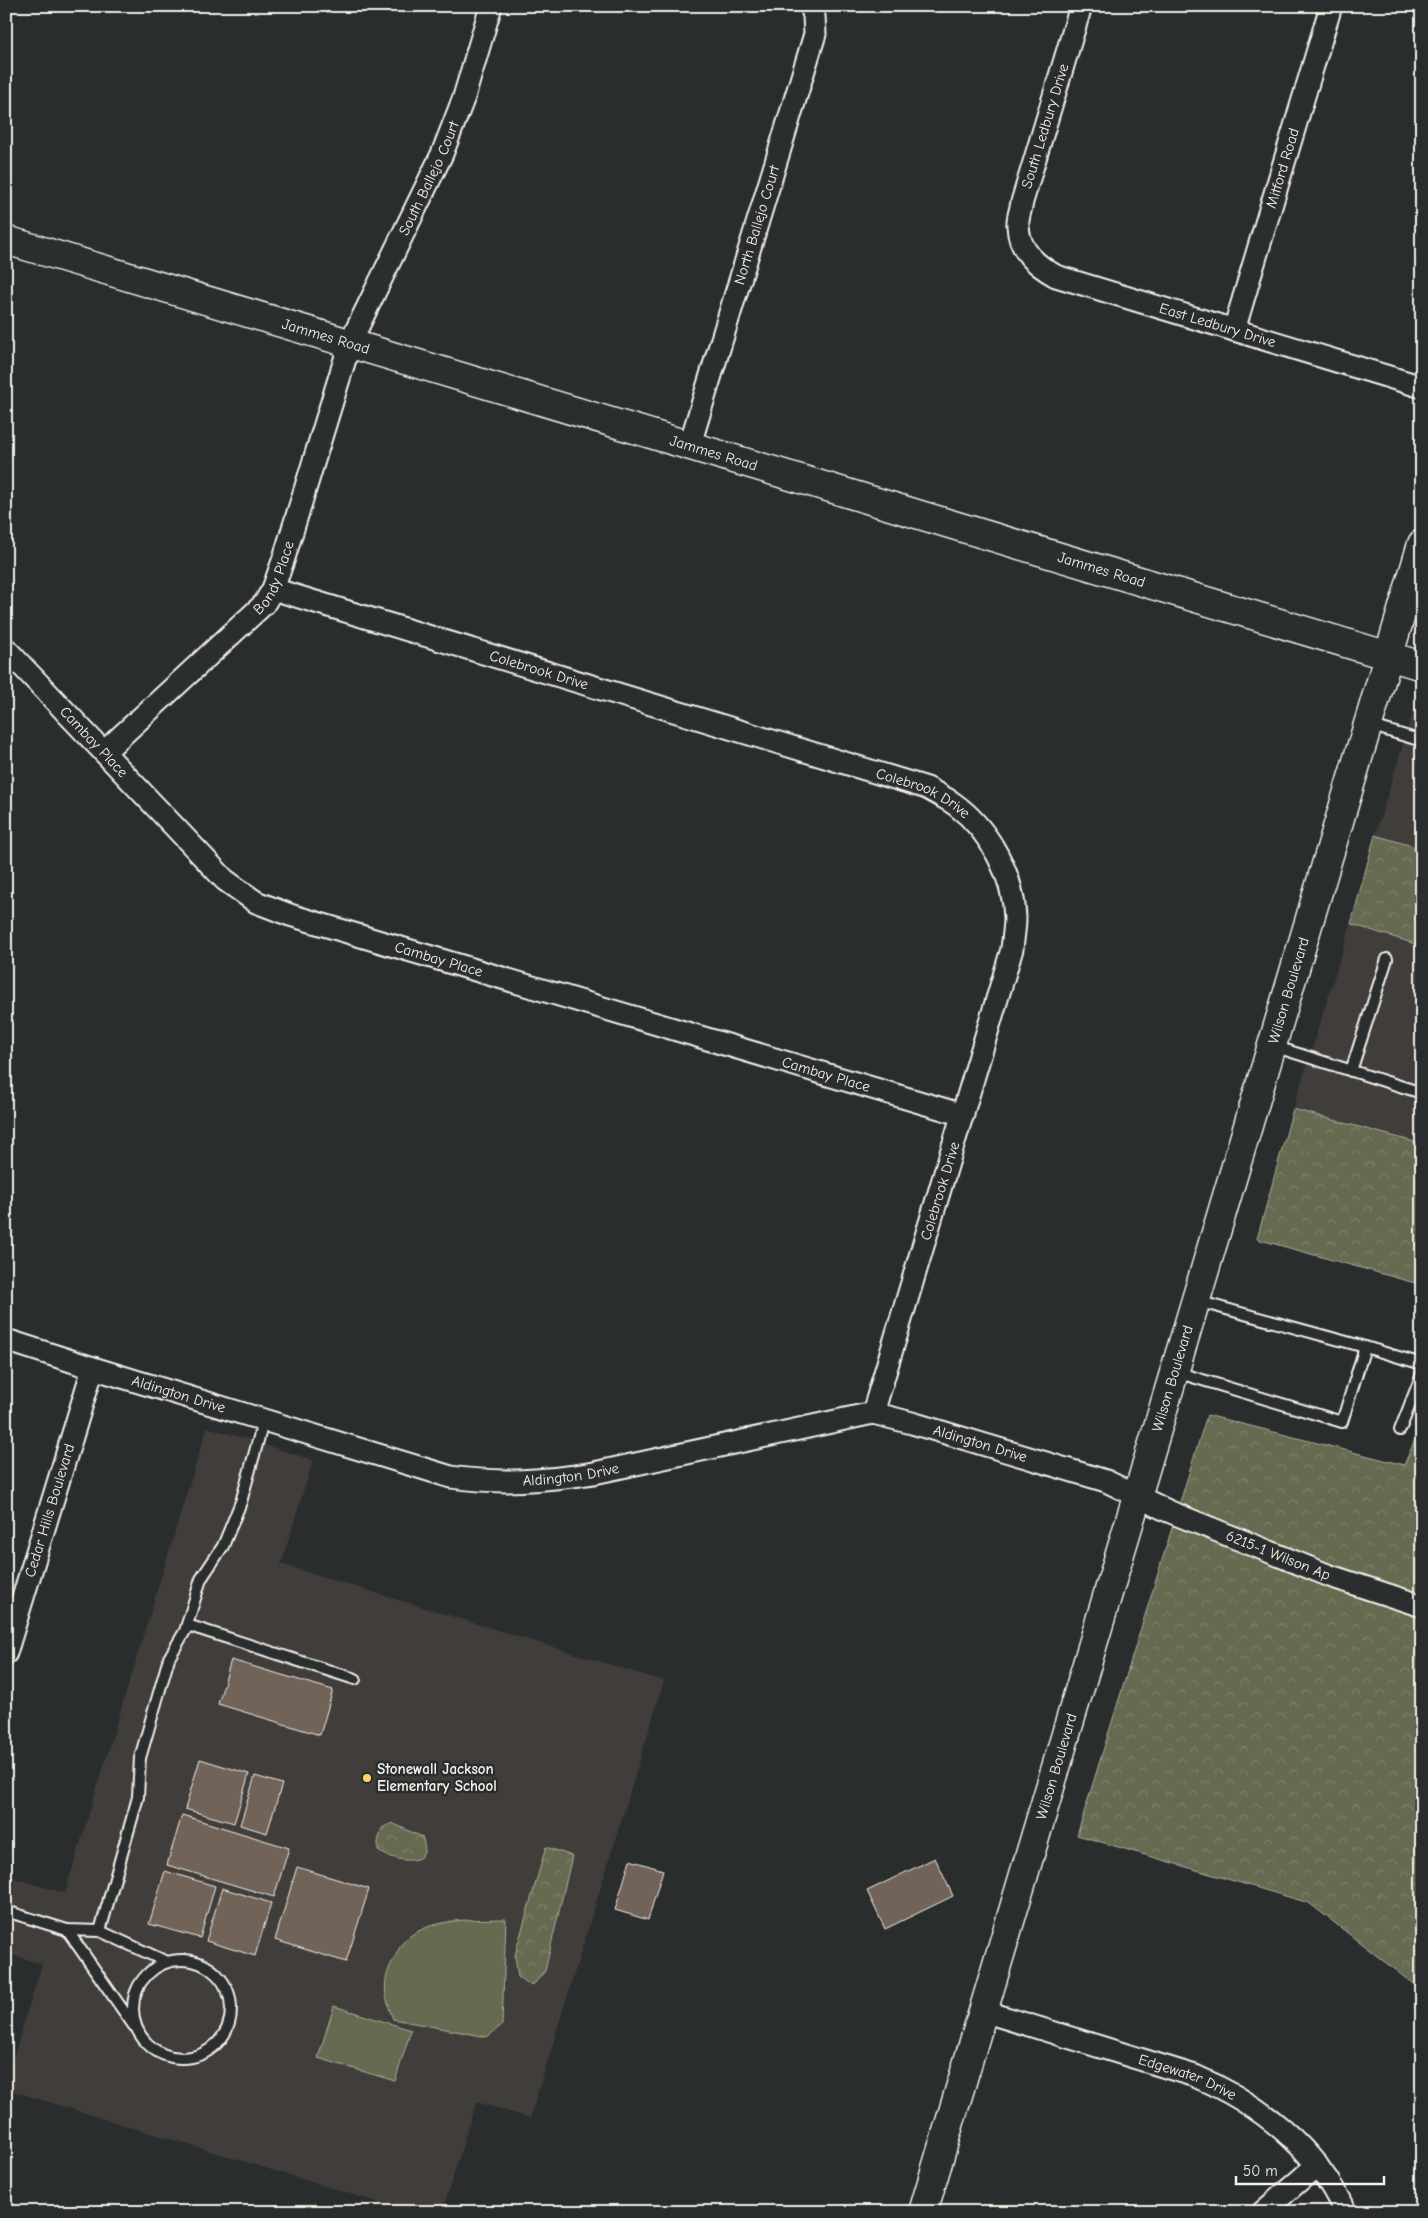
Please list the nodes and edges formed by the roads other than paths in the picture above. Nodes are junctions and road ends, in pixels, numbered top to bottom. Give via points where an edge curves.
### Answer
1 (491, 6) edge
2 (811, 6) edge
3 (1081, 6) edge
4 (1331, 6) edge
5 (6, 240) edge
6 (1023, 246) joint
7 (1234, 330) junction
8 (350, 343) junction
9 (1422, 387) edge
10 (690, 444) junction
11 (1422, 544) edge
12 (273, 589) junction
13 (6, 649) edge
14 (1388, 656) junction
15 (1422, 666) edge
16 (1368, 724) junction
17 (1422, 741) edge
18 (104, 752) junction
19 (1387, 959) dead end
20 (1272, 1046) junction
21 (1351, 1071) junction
22 (1422, 1094) edge
23 (963, 1115) junction
24 (1196, 1300) junction
25 (6, 1340) edge
26 (1365, 1348) junction
27 (1422, 1364) edge
28 (93, 1368) junction
29 (1175, 1372) junction
30 (1422, 1374) edge
31 (873, 1413) junction
32 (264, 1419) junction
33 (1400, 1430) dead end
34 (1137, 1497) junction
35 (1422, 1606) edge
36 (187, 1625) junction
37 (6, 1653) edge
38 (355, 1679) dead end
39 (6, 1911) edge
40 (67, 1930) junction
41 (100, 1931) junction
42 (167, 1962) junction
43 (983, 2011) junction
44 (138, 2032) junction
45 (1317, 2165) junction
46 (923, 2212) edge
47 (1263, 2212) edge
48 (1345, 2212) edge

1 - 8 street, South Ballejo Court via 464,96 442,154
2 - 10 street, North Ballejo Court via 815,34
3 - 6 street, South Ledbury Drive via 1022,202 1018,226
4 - 7 street, Mitford Road
5 - 8 main road, Jammes Road
6 - 7 street, East Ledbury Drive via 1036,265 1056,276
7 - 9 street, East Ledbury Drive
8 - 10 main road, Jammes Road
8 - 12 street, Bondy Place
10 - 14 main road, Jammes Road
11 - 14 main road, Wilson Boulevard
12 - 18 street, Bondy Place via 264,604
12 - 23 street, Colebrook Drive via 927,788 957,806 978,826 995,850 1009,883 1015,918 1012,949
13 - 18 street, Cambay Place
14 - 15 main road, Jammes Road
14 - 16 main road, Wilson Boulevard
16 - 17 lane
16 - 20 main road, Wilson Boulevard
18 - 23 street, Cambay Place via 225,880 256,902 300,918
19 - 21 lane
20 - 21 lane
20 - 24 main road, Wilson Boulevard
21 - 22 lane
23 - 31 street, Colebrook Drive
24 - 26 lane
24 - 29 main road, Wilson Boulevard
25 - 28 street, Aldington Drive
26 - 27 lane
26 - 29 lane via 1342,1422
28 - 32 street, Aldington Drive
28 - 37 street, Cedar Hills Boulevard
29 - 34 main road, Wilson Boulevard
30 - 33 lane
31 - 32 street, Aldington Drive via 594,1473 513,1482 451,1476
31 - 34 street, Aldington Drive via 1106,1482
32 - 36 lane via 241,1502 223,1546 201,1579
34 - 35 street, 6215-1 Wilson Ap via 1330,1576
34 - 43 main road, Wilson Boulevard
36 - 38 lane
36 - 41 lane via 169,1658 140,1758 138,1797
39 - 40 lane
40 - 41 lane
40 - 44 lane
41 - 42 lane
42 - 44 lane via 152,1970 140,1983 134,1999 133,2016
42 - 44 lane via 197,1962 217,1974 230,1994 230,2024 211,2050 196,2057 180,2059 163,2055 149,2046
43 - 45 street, Edgewater Drive via 1195,2076 1223,2088 1296,2140
43 - 46 main road, Wilson Boulevard
45 - 47 street
45 - 48 street, Edgewater Drive

